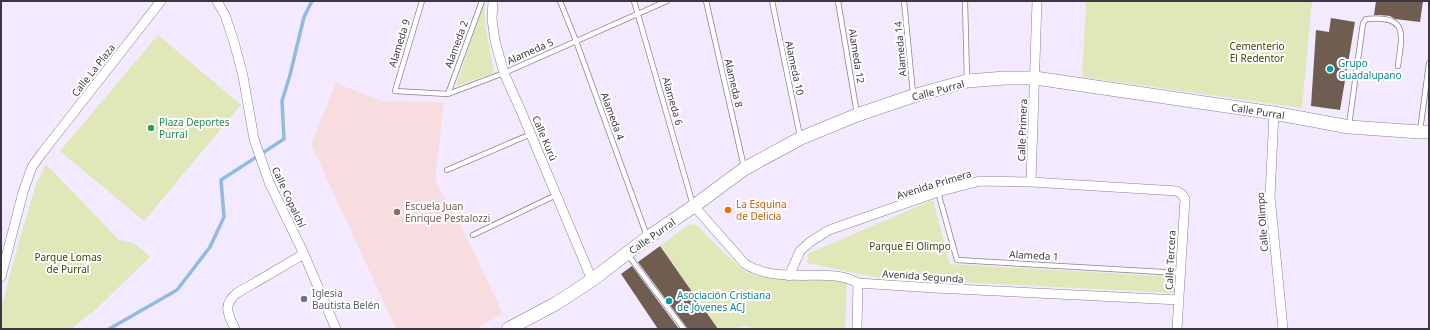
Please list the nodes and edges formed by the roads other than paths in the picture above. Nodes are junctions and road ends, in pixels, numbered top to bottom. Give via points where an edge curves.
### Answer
1 (161, 1) edge
2 (218, 1) edge
3 (422, 1) edge
4 (482, 1) edge
5 (492, 1) edge
6 (560, 1) edge
7 (634, 1) edge
8 (668, 1) edge
9 (706, 1) edge
10 (772, 1) edge
11 (838, 1) edge
12 (904, 1) edge
13 (965, 1) edge
14 (1037, 1) edge
15 (638, 14) junction
16 (576, 40) junction
17 (1429, 63) edge
18 (1398, 66) dead end
19 (504, 73) junction
20 (1035, 78) junction
21 (967, 81) junction
22 (395, 91) joint
23 (448, 94) junction
24 (913, 96) junction
25 (1274, 113) junction
26 (857, 115) junction
27 (1349, 127) junction
28 (1425, 132) edge
29 (531, 134) junction
30 (801, 138) junction
31 (744, 169) junction
32 (447, 170) dead end
33 (1031, 182) junction
34 (938, 192) junction
35 (1182, 194) joint
36 (557, 195) junction
37 (694, 206) junction
38 (473, 236) dead end
39 (647, 238) junction
40 (304, 254) junction
41 (627, 254) junction
42 (1181, 273) junction
43 (789, 276) junction
44 (1, 277) edge
45 (592, 280) junction
46 (858, 283) junction
47 (1179, 300) junction
48 (235, 329) edge
49 (336, 329) edge
50 (508, 329) edge
51 (684, 329) edge
52 (857, 329) edge
53 (1177, 329) edge
54 (1283, 329) edge

1 - 44 street, Calle La Plaza via 32,166
2 - 40 street, Calle Copalchí via 242,69 254,139 269,182
3 - 22 lane, Alameda 9
4 - 23 lane, Alameda 2
5 - 19 street, Calle Kurú via 495,41
6 - 16 lane, Alameda 4
7 - 15 lane, Alameda 6
8 - 15 lane, Alameda 5
9 - 31 lane, Alameda 8
10 - 30 lane, Alameda 10
11 - 26 lane, Alameda 12
12 - 24 lane, Alameda 14
13 - 21 lane
14 - 20 street, Calle Primera
15 - 16 lane, Alameda 5
15 - 37 lane, Alameda 6
16 - 19 lane, Alameda 5
16 - 39 lane, Alameda 4
17 - 28 lane
18 - 27 lane via 1402,36 1400,28 1390,20 1366,19 1362,24
19 - 23 lane, Alameda 5
19 - 29 street, Calle Kurú
20 - 21 street, Calle Purral
20 - 25 street, Calle Purral
20 - 33 street, Calle Primera
21 - 24 street, Calle Purral
22 - 23 lane, Alameda 5
24 - 26 street, Calle Purral
25 - 27 street, Calle Purral
25 - 54 street, Calle Olimpo via 1270,196
26 - 30 street, Calle Purral
27 - 28 street, Calle Purral
29 - 32 lane
29 - 36 street, Calle Kurú
30 - 31 street, Calle Purral
31 - 37 street, Calle Purral
33 - 34 street, Avenida Primera via 980,181
33 - 35 street, Avenida Primera via 1177,191
34 - 42 lane, Alameda 1 via 957,260
34 - 43 street, Avenida Primera via 829,230 800,251
35 - 42 street, Calle Tercera via 1185,199
36 - 38 lane
36 - 45 street, Calle Kurú
37 - 39 street, Calle Purral
37 - 43 street, Avenida Segunda via 745,264 755,270
39 - 41 street, Calle Purral
40 - 48 street via 230,298 227,306
40 - 49 street, Calle Copalchí
41 - 45 street, Calle Purral
41 - 51 lane
42 - 47 street, Calle Tercera
43 - 46 street, Avenida Segunda via 838,275
45 - 50 street, Calle Purral via 557,303
46 - 47 street, Avenida Segunda
46 - 52 street
47 - 53 street, Calle Tercera

